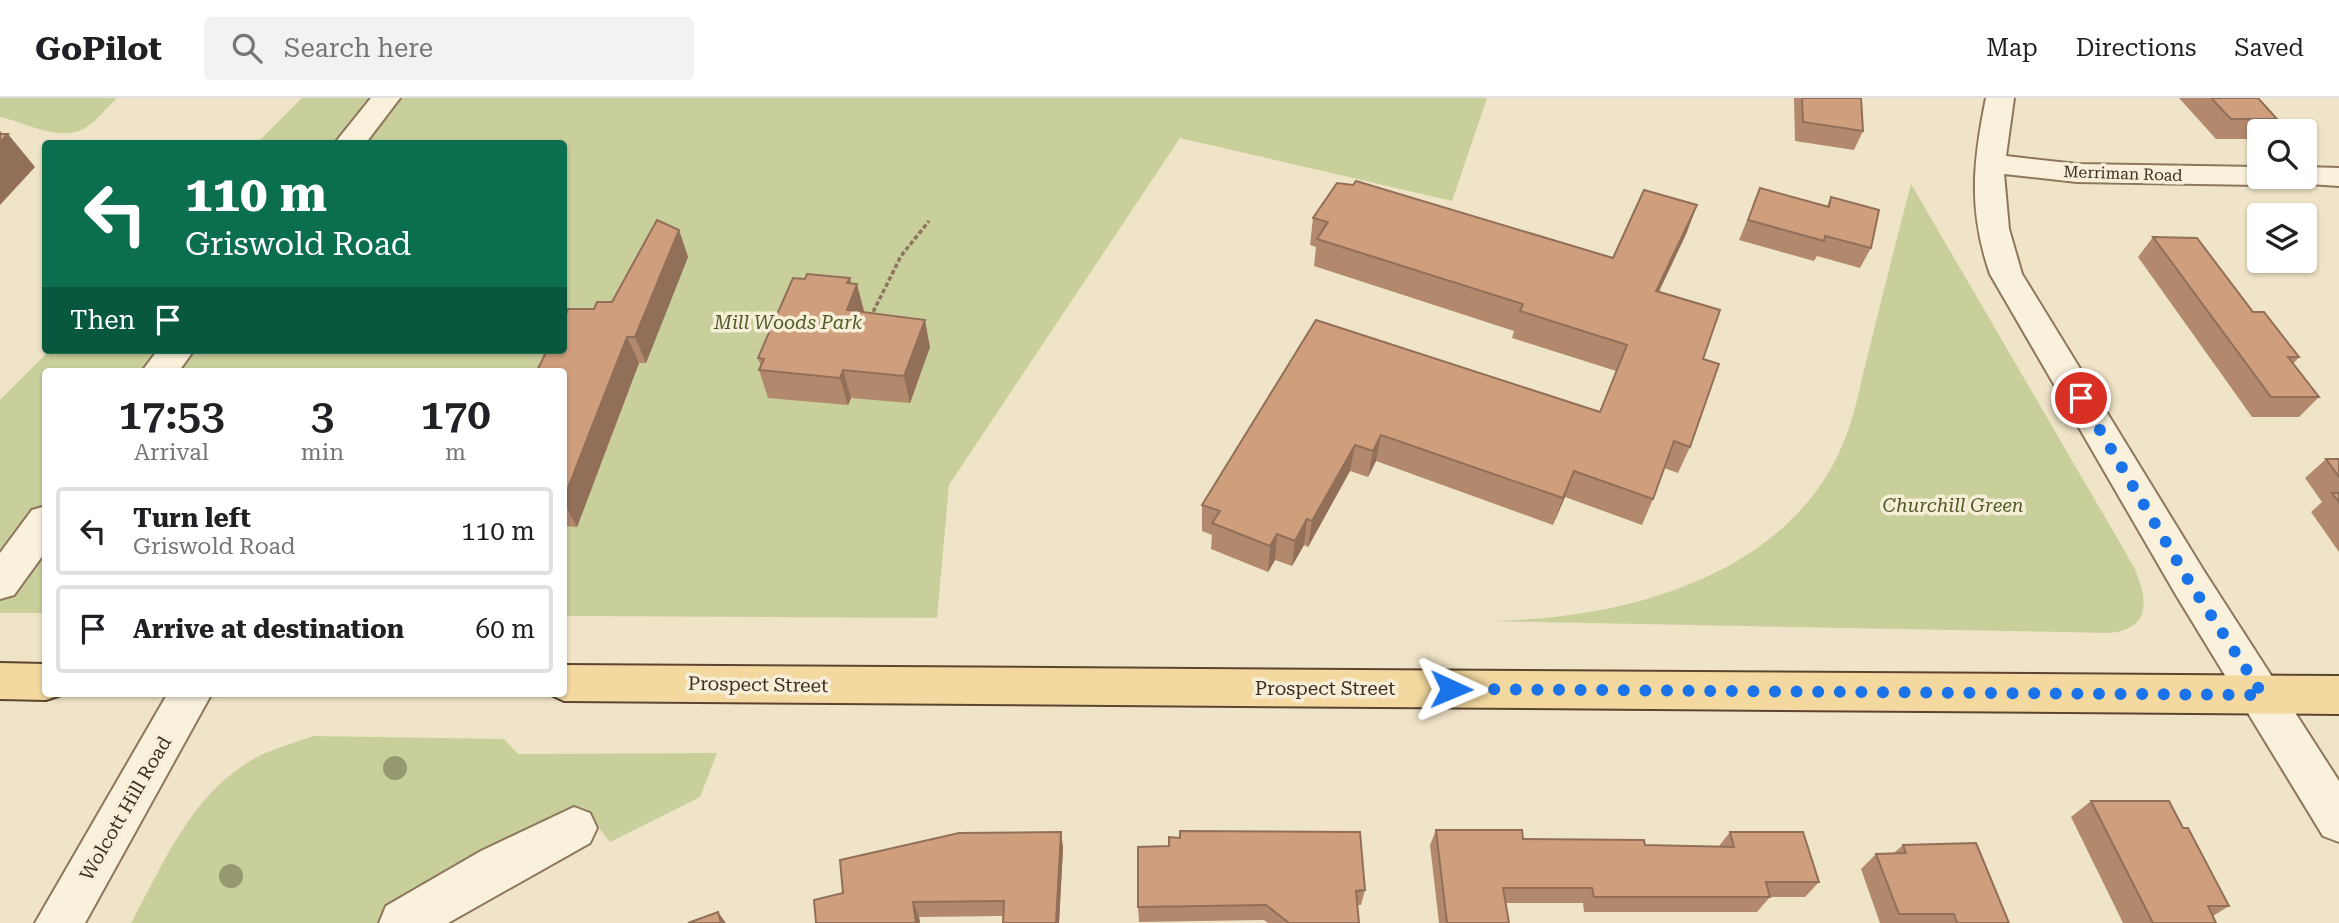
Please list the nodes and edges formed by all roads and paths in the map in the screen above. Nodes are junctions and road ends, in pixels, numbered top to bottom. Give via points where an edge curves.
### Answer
1 (386, 98) edge
2 (2000, 98) edge
3 (352, 140) edge
4 (1988, 163) junction
5 (2247, 176) edge
6 (2317, 176) edge
7 (2339, 177) edge
8 (929, 221) dead end
9 (869, 319) edge
10 (174, 354) edge
11 (162, 368) edge
12 (42, 526) edge
13 (0, 583) edge
14 (0, 681) edge
15 (42, 682) edge
16 (567, 683) edge
17 (2263, 695) junction
18 (2339, 695) edge
19 (189, 697) edge
20 (2339, 821) edge
21 (574, 828) dead end
22 (59, 923) edge
23 (403, 923) edge

1 - 3 street
2 - 4 street
4 - 5 street, Merriman Road via 2077,173
4 - 17 street via 1990,224 2006,274 2190,583
6 - 7 street
8 - 9 path via 898,261
10 - 11 street
12 - 13 street
14 - 15 main road
16 - 17 main road, Prospect Street
17 - 18 main road, Prospect Street
17 - 20 street
19 - 22 street, Wolcott Hill Road
21 - 23 street

